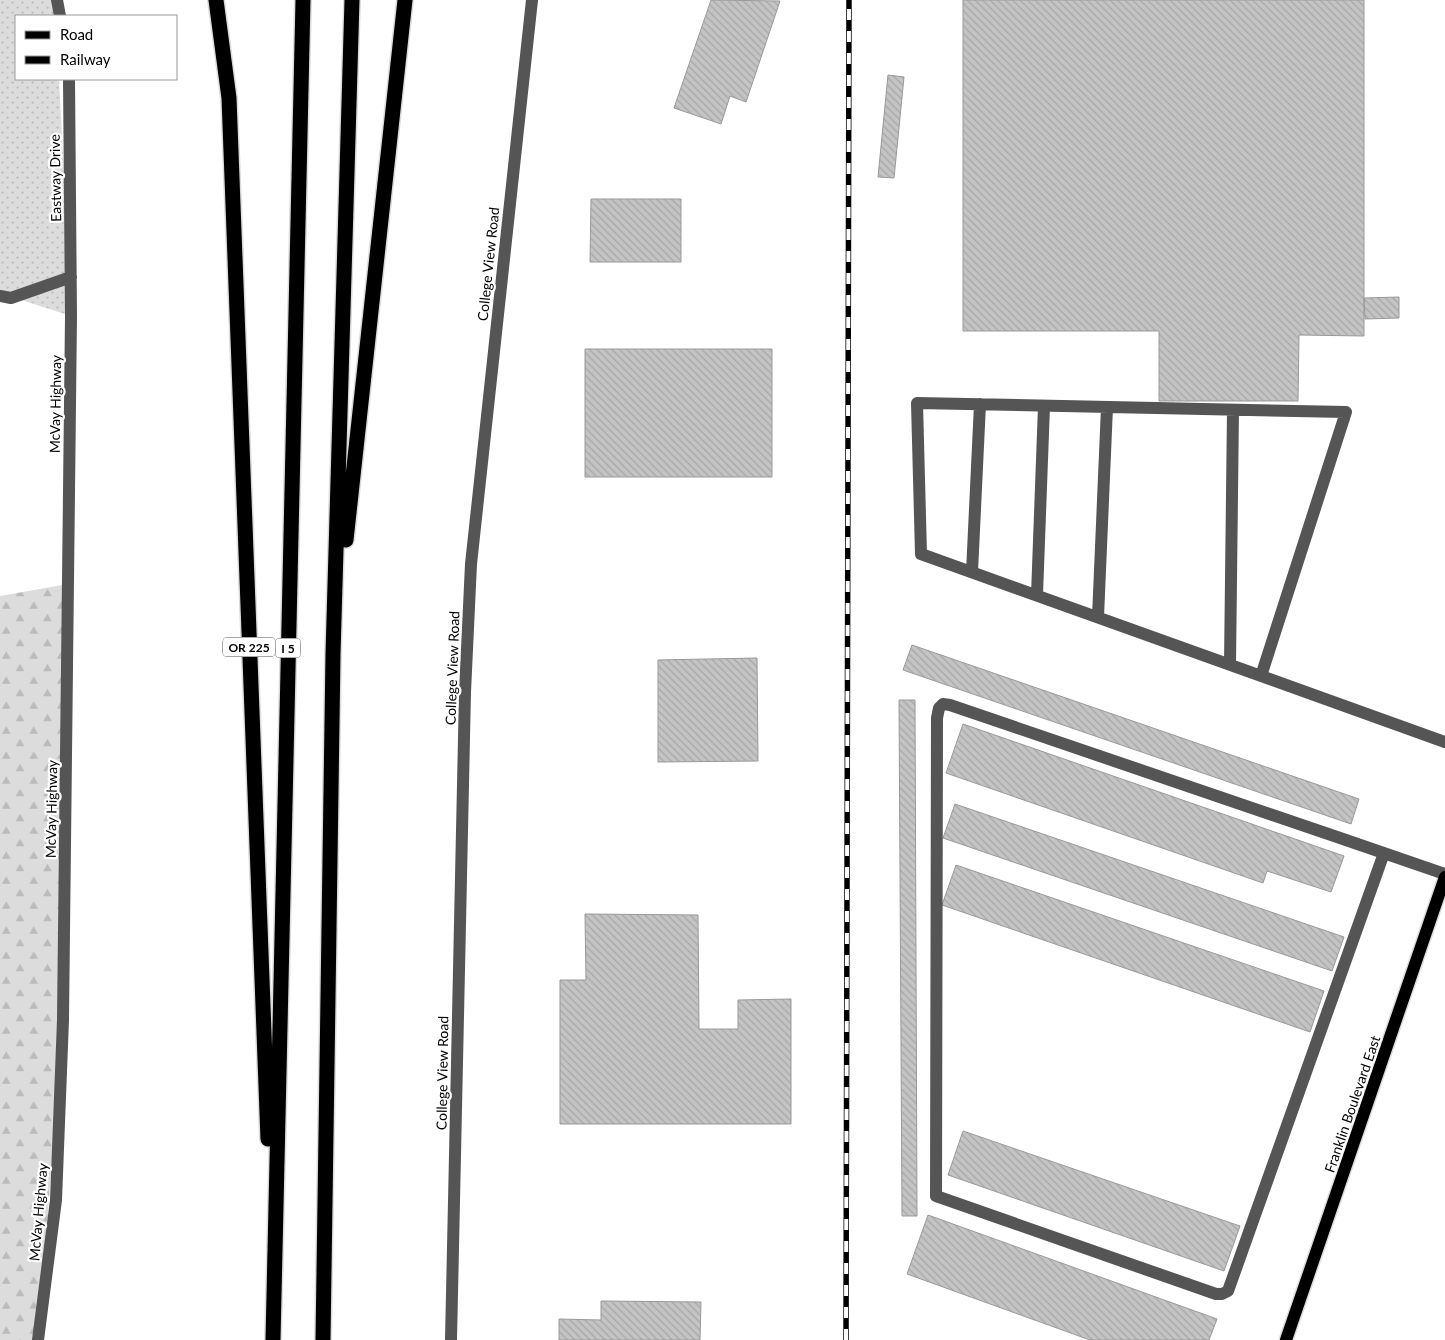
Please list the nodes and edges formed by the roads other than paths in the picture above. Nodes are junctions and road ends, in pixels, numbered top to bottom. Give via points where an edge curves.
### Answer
1 (57, 0) edge
2 (216, 0) edge
3 (303, 0) edge
4 (352, 0) edge
5 (405, 0) edge
6 (532, 0) edge
7 (60, 15) edge
8 (69, 80) edge
9 (71, 277) junction
10 (0, 296) edge
11 (980, 404) junction
12 (1044, 406) junction
13 (1108, 407) junction
14 (1233, 410) junction
15 (972, 572) junction
16 (1037, 595) junction
17 (1098, 617) junction
18 (333, 654) junction
19 (1230, 664) junction
20 (1261, 676) junction
21 (1445, 742) edge
22 (1384, 853) junction
23 (1445, 876) edge
24 (274, 1295) junction
25 (38, 1340) edge
26 (272, 1340) edge
27 (323, 1340) edge
28 (451, 1340) edge
29 (1286, 1340) edge

1 - 7 street
2 - 24 highway, OR 225 via 229,98
3 - 24 highway, I 5
4 - 18 highway
5 - 18 highway
6 - 28 street, College View Road via 471,564
8 - 9 street, Eastway Drive
9 - 10 street via 11,298
9 - 25 street, McVay Highway via 63,1020 56,1200
11 - 12 street
11 - 15 street
11 - 15 street via 917,403 921,554
12 - 13 street
12 - 16 street
13 - 14 street
13 - 17 street
14 - 19 street
14 - 20 street via 1346,412
15 - 16 street
16 - 17 street
17 - 19 street
18 - 27 highway
19 - 20 street
20 - 21 street
22 - 22 street via 942,704 937,718 936,1196 1216,1294 1228,1291
22 - 23 street
23 - 29 main road, Franklin Boulevard East
24 - 26 highway, I 5

